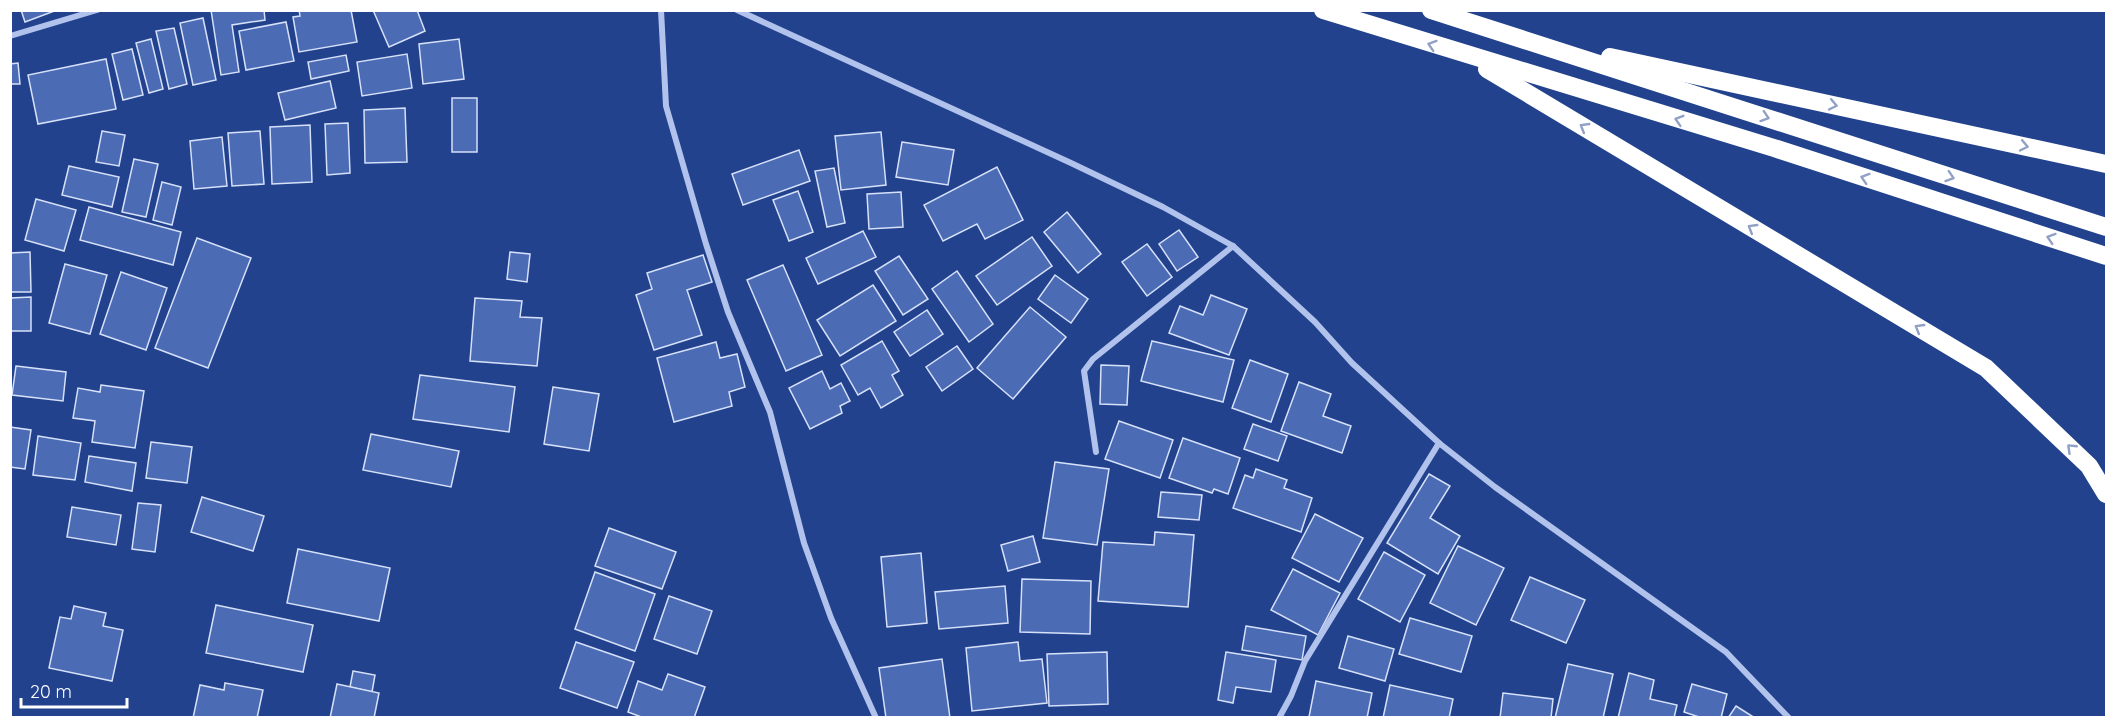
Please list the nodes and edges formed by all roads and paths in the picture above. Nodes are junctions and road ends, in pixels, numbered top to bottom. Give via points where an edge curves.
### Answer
1 (97, 10) edge
2 (661, 10) edge
3 (737, 10) edge
4 (1323, 10) edge
5 (1431, 10) edge
6 (1509, 35) junction
7 (10, 36) edge
8 (1463, 55) junction
9 (2106, 164) edge
10 (2106, 227) edge
11 (1233, 246) junction
12 (2106, 256) edge
13 (1439, 443) junction
14 (1096, 452) dead end
15 (2106, 494) edge
16 (876, 717) edge
17 (1279, 717) edge
18 (1790, 717) edge

1 - 7 street
2 - 16 street via 666,106 706,244 728,312 770,412 804,543 831,618
3 - 11 street via 1071,163
8 -> 4 highway
5 - 6 highway
6 -> 9 highway
6 -> 10 highway
12 -> 8 highway via 1774,148
15 -> 8 highway via 2089,466 1986,368
11 - 13 street
11 - 14 street via 1108,346 1084,371
13 - 17 street via 1305,661
13 - 18 street via 1725,652

